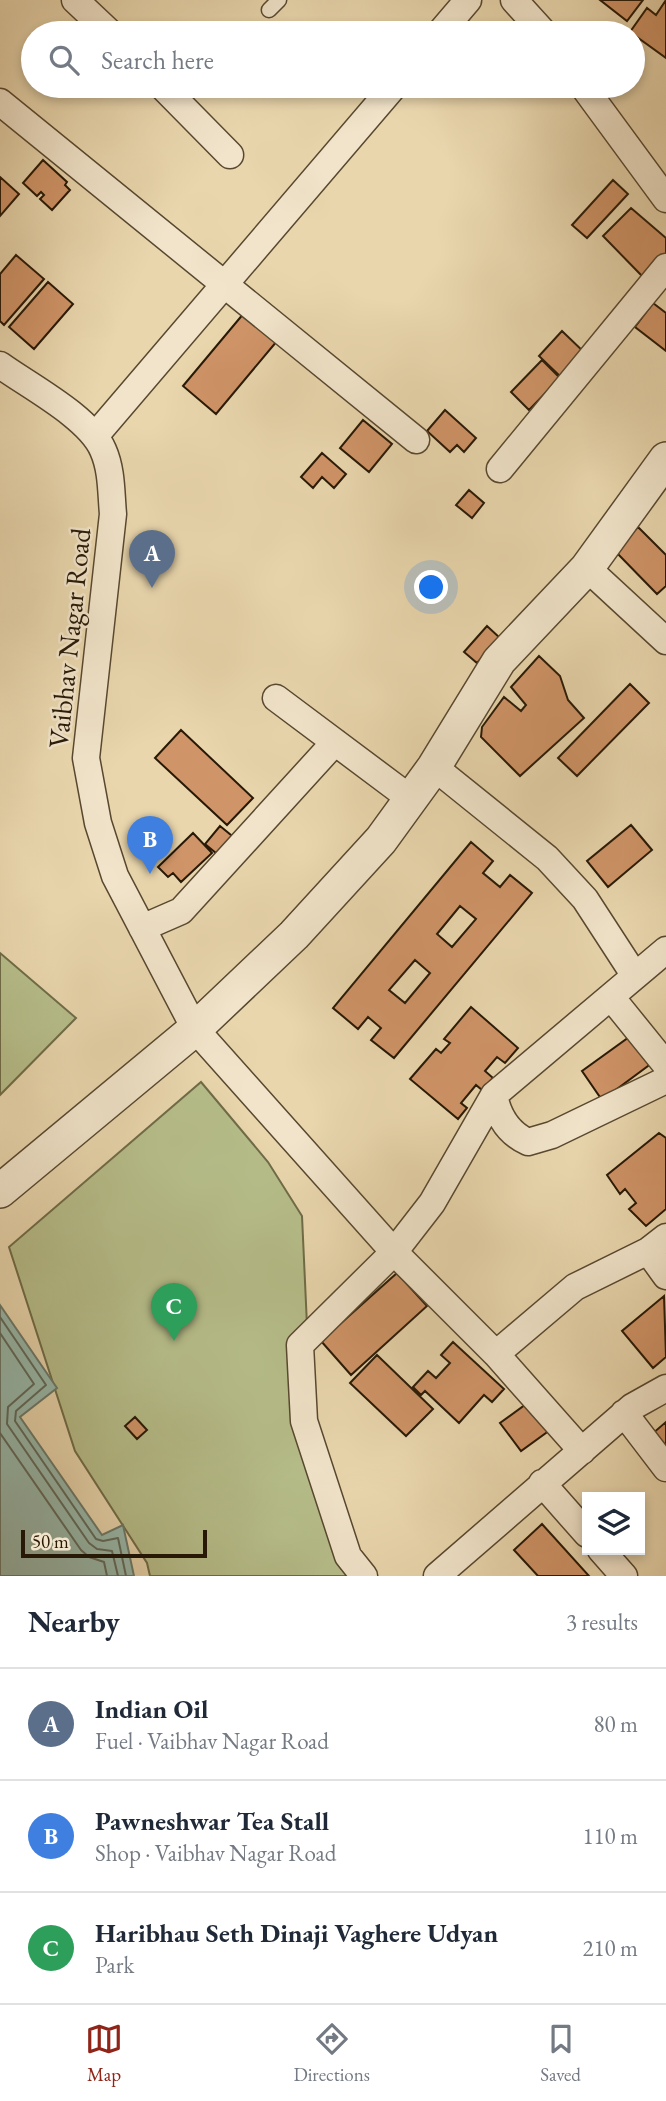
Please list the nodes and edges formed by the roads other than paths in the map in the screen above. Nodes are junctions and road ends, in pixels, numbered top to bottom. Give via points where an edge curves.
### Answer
1 (468, 0) edge
2 (514, 0) edge
3 (450, 21) edge
4 (533, 21) edge
5 (174, 98) edge
6 (384, 98) edge
7 (592, 98) edge
8 (0, 102) edge
9 (230, 155) dead end
10 (666, 200) edge
11 (666, 267) edge
12 (223, 285) junction
13 (0, 365) edge
14 (95, 436) junction
15 (416, 440) dead end
16 (666, 459) edge
17 (500, 469) dead end
18 (587, 568) junction
19 (666, 641) edge
20 (276, 698) dead end
21 (335, 742) junction
22 (434, 768) junction
23 (411, 799) junction
24 (142, 929) junction
25 (666, 950) edge
26 (635, 976) junction
27 (611, 996) junction
28 (195, 1029) junction
29 (666, 1065) edge
30 (666, 1080) edge
31 (494, 1095) junction
32 (0, 1191) edge
33 (657, 1244) edge
34 (394, 1252) junction
35 (666, 1276) edge
36 (496, 1354) junction
37 (666, 1388) edge
38 (625, 1413) junction
39 (582, 1451) junction
40 (666, 1468) edge
41 (542, 1483) junction
42 (582, 1528) edge
43 (605, 1555) edge
44 (364, 1576) edge
45 (438, 1576) edge
46 (624, 1576) edge

1 - 3 street
2 - 4 street
5 - 9 street
6 - 12 street
7 - 10 street
8 - 12 street
11 - 17 street
12 - 14 street
12 - 15 street
13 - 14 street
14 - 24 street, Vaibhav Nagar Road via 110,475 113,514 86,758 98,823 115,876
16 - 18 street
18 - 19 street
18 - 22 street via 499,661
20 - 21 street
21 - 23 street
21 - 24 street via 181,911
22 - 23 street
22 - 26 street via 547,858 585,899
23 - 28 street via 381,840 294,935
24 - 28 street, Vaibhav Nagar Road
25 - 26 street
26 - 27 street
27 - 29 street
27 - 31 street
28 - 32 street
28 - 34 street, Vaibhav Nagar Road
30 - 31 street via 528,1142 497,1112
31 - 34 street via 432,1203
33 - 35 street
33 - 36 street via 575,1287
34 - 36 street, Vaibhav Nagar Road
34 - 44 street via 300,1345 304,1421 348,1556
36 - 39 street, Vaibhav Nagar Road
37 - 38 street
38 - 39 street
38 - 40 street
39 - 41 street
41 - 42 street
41 - 45 street
43 - 46 street

